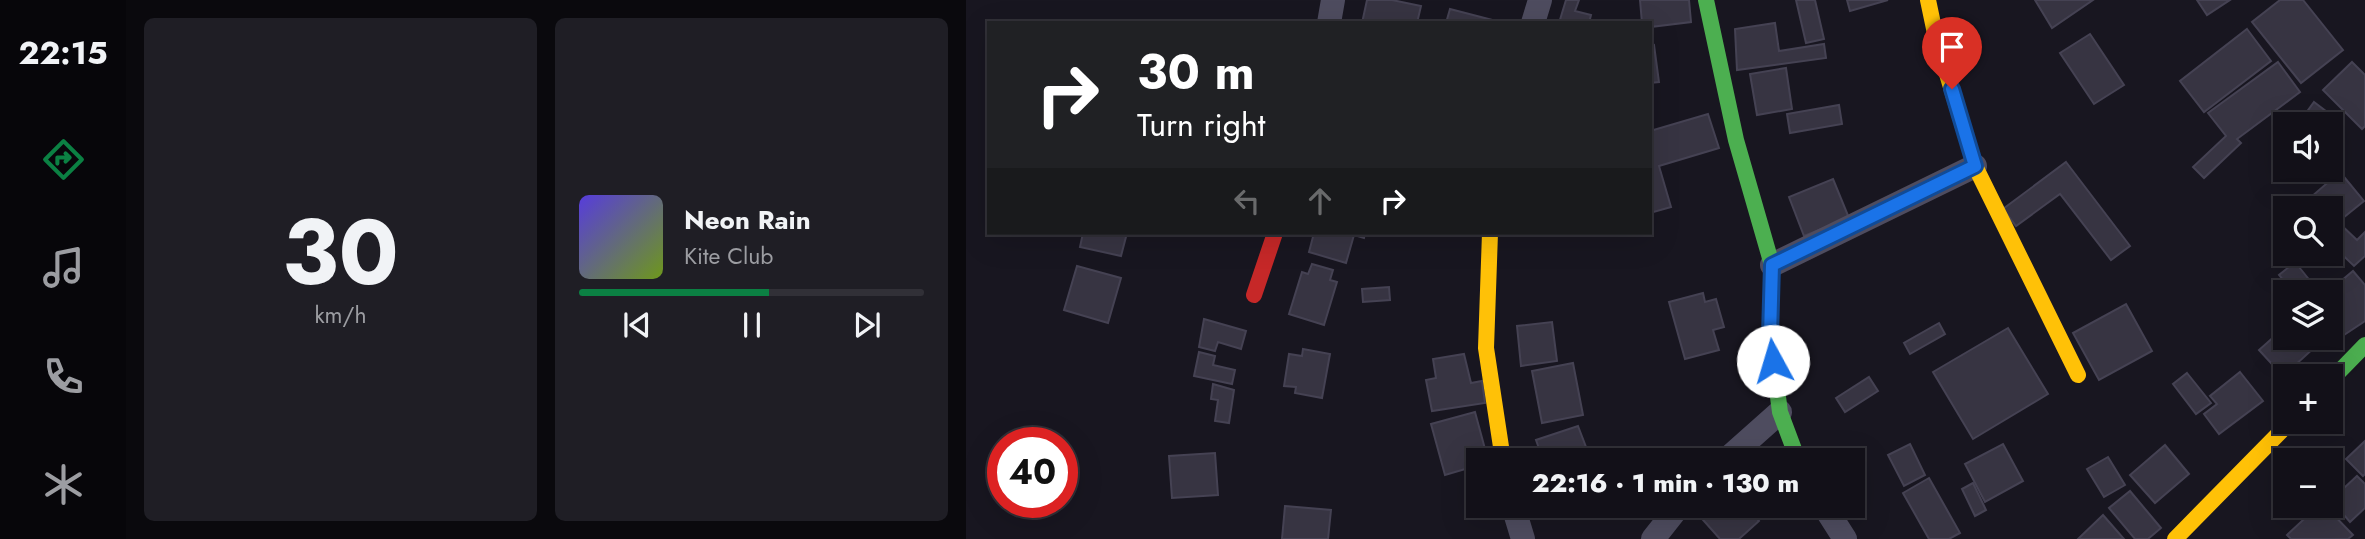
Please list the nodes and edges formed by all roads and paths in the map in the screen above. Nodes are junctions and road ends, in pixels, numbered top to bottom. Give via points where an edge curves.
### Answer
1 (1333, 0) edge
2 (1540, 0) edge
3 (1706, 0) edge
4 (1928, 0) edge
5 (1329, 21) edge
6 (1534, 21) edge
7 (1975, 166) junction
8 (1274, 235) edge
9 (1490, 235) edge
10 (1772, 265) junction
11 (1254, 295) dead end
12 (2365, 345) edge
13 (2343, 368) edge
14 (2078, 375) dead end
15 (1780, 412) junction
16 (2278, 434) edge
17 (1501, 448) edge
18 (1740, 448) edge
19 (1794, 448) edge
20 (1517, 518) edge
21 (1670, 518) edge
22 (1832, 518) edge
23 (1523, 539) edge
24 (1653, 539) edge
25 (1845, 539) edge
26 (2175, 539) edge

1 - 5 street
2 - 6 street
3 - 10 street via 1736,140
4 - 7 street
7 - 10 street
7 - 14 street
8 - 11 street
9 - 17 street via 1486,348
10 - 15 street via 1770,336
12 - 13 street
15 - 18 street
15 - 19 street
16 - 26 street
20 - 23 street
21 - 24 street
22 - 25 street

